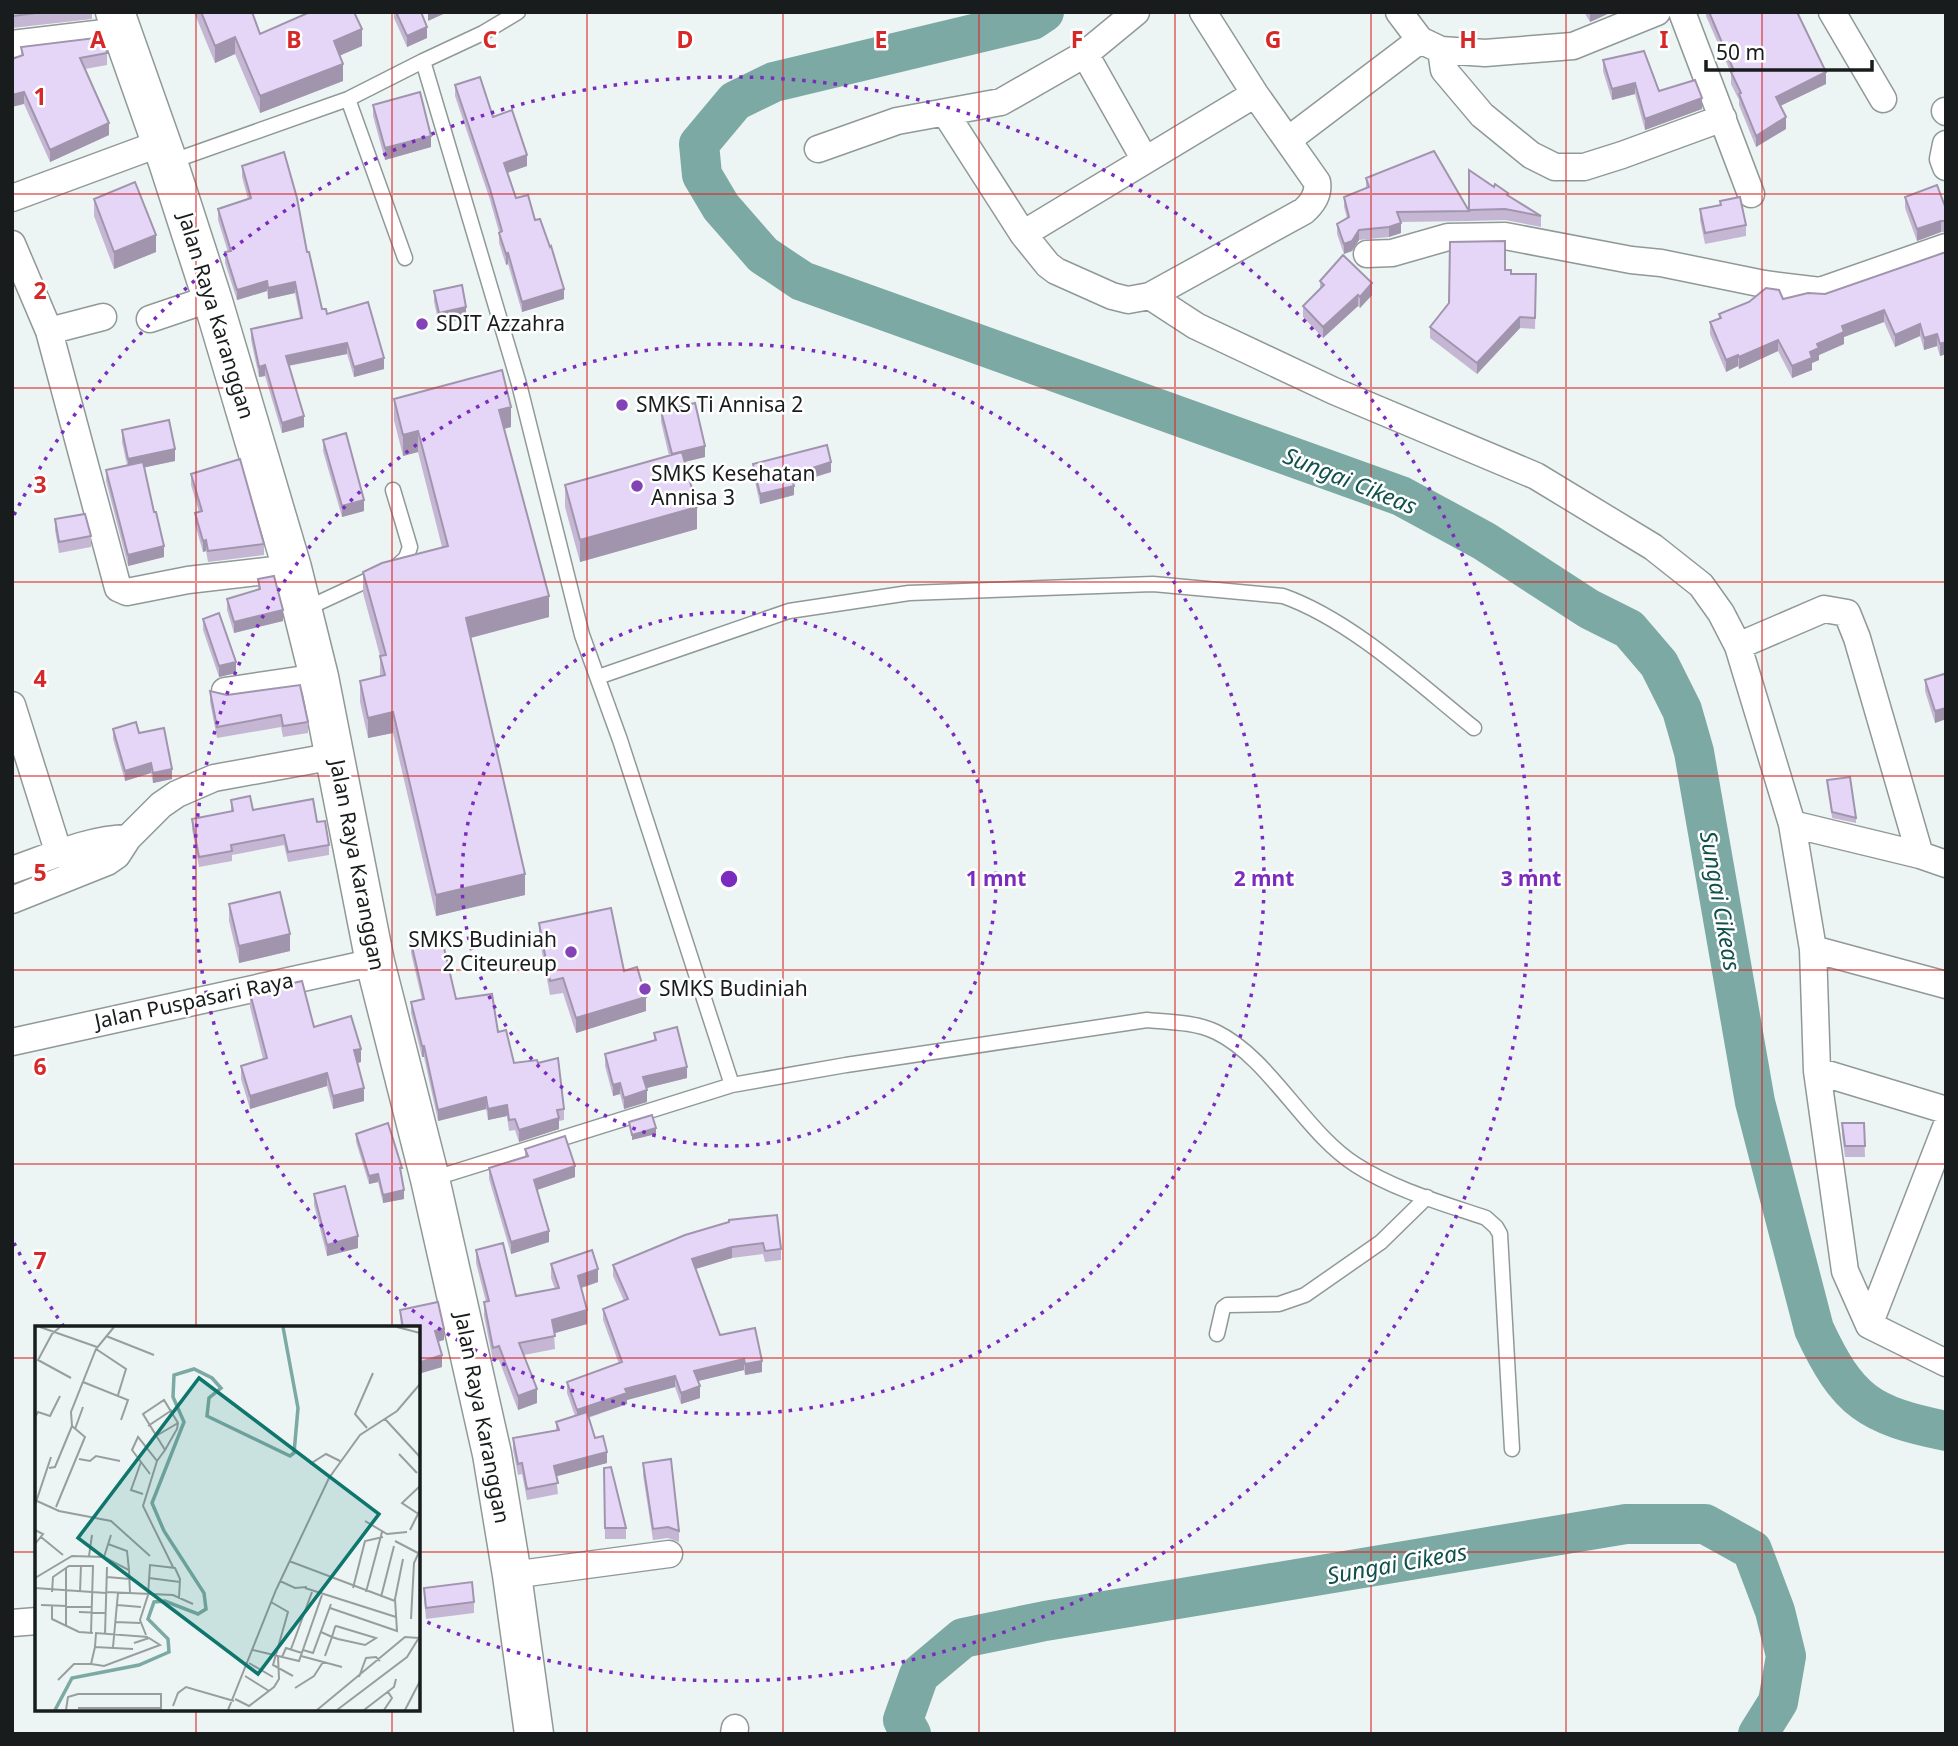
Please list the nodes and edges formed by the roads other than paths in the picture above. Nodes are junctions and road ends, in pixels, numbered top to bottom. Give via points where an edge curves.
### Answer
1 (517, 12) edge
2 (1136, 12) edge
3 (1203, 12) edge
4 (1399, 12) edge
5 (1657, 12) edge
6 (1682, 12) edge
7 (1832, 12) edge
8 (118, 22) edge
9 (12, 44) edge
10 (1431, 45) junction
11 (1085, 54) junction
12 (423, 61) junction
13 (1255, 94) junction
14 (348, 99) junction
15 (1883, 99) dead end
16 (946, 114) junction
17 (1723, 118) junction
18 (1288, 140) junction
19 (1946, 145) edge
20 (818, 149) dead end
21 (165, 153) junction
22 (1145, 160) junction
23 (1946, 167) edge
24 (1751, 194) dead end
25 (12, 198) edge
26 (1023, 234) junction
27 (12, 244) edge
28 (1946, 247) edge
29 (1367, 254) dead end
30 (405, 258) dead end
31 (1150, 296) junction
32 (212, 298) junction
33 (103, 317) dead end
34 (150, 319) dead end
35 (49, 331) junction
36 (393, 490) dead end
37 (292, 568) junction
38 (303, 610) junction
39 (1738, 646) junction
40 (319, 677) junction
41 (598, 677) junction
42 (225, 691) edge
43 (12, 705) edge
44 (1474, 728) dead end
45 (335, 756) junction
46 (1792, 824) junction
47 (128, 838) junction
48 (59, 854) junction
49 (1920, 855) junction
50 (1946, 864) edge
51 (12, 870) edge
52 (12, 900) edge
53 (1813, 949) junction
54 (374, 953) junction
55 (1946, 985) edge
56 (12, 1027) edge
57 (12, 1042) edge
58 (1817, 1071) junction
59 (732, 1085) junction
60 (1946, 1110) edge
61 (1946, 1128) edge
62 (430, 1180) junction
63 (1427, 1197) junction
64 (1869, 1325) junction
65 (1217, 1334) dead end
66 (1946, 1363) edge
67 (1512, 1449) dead end
68 (669, 1554) dead end
69 (512, 1576) junction
70 (35, 1620) edge
71 (12, 1623) edge
72 (534, 1734) edge

1 - 12 lane
2 - 11 street
3 - 13 street
4 - 10 street
5 - 10 street via 1573,46 1485,53
6 - 17 street
7 - 15 street
8 - 9 street
8 - 21 street, Jalan Raya Karanggan
10 - 17 street via 1444,70 1482,115 1531,155 1555,167 1584,167 1622,156
10 - 18 street
11 - 16 street via 1001,102
11 - 22 street
12 - 14 lane
12 - 41 lane via 519,384 582,635
13 - 18 street
13 - 22 street
14 - 21 lane
14 - 30 lane
16 - 20 street via 897,121
16 - 26 street
17 - 24 street
18 - 31 street via 1317,181 1311,204
19 - 23 street
21 - 25 street
21 - 32 street, Jalan Raya Karanggan
22 - 26 street
26 - 31 street via 1056,271 1112,296 1128,300
27 - 35 street
28 - 29 street via 1820,291 1505,236 1448,237 1392,253
31 - 39 street via 1196,326 1334,391 1536,476 1594,510 1701,585
32 - 34 street
32 - 37 street, Jalan Raya Karanggan
33 - 35 street
35 - 37 street via 118,588 127,592 188,579
36 - 38 lane via 410,547 406,558 396,567
37 - 38 street, Jalan Raya Karanggan
38 - 40 street, Jalan Raya Karanggan
39 - 46 street
39 - 49 street via 1824,609 1847,614
40 - 42 street
40 - 45 street, Jalan Raya Karanggan
41 - 44 lane via 789,611 909,593 1153,584 1283,596 1300,602 1366,641
41 - 59 lane
43 - 48 street
45 - 47 street via 196,785 161,805
45 - 54 street, Jalan Raya Karanggan
46 - 49 street
46 - 53 street
47 - 48 street
47 - 52 street via 124,848 107,862
48 - 51 street
49 - 50 street
53 - 55 street
53 - 58 street
54 - 56 street, Jalan Puspasari Raya
54 - 57 street, Jalan Puspasari Raya
54 - 62 street, Jalan Raya Karanggan
58 - 60 street
58 - 64 street via 1845,1271
59 - 62 lane
59 - 63 lane via 1147,1020 1189,1024 1216,1032 1242,1049 1333,1147 1356,1165
61 - 64 street
62 - 69 street, Jalan Raya Karanggan via 489,1442
63 - 65 lane via 1381,1242 1305,1295 1279,1304 1227,1305
63 - 67 lane via 1486,1218 1500,1234
64 - 66 street
68 - 69 street
69 - 72 street, Jalan Raya Karanggan
70 - 71 street

